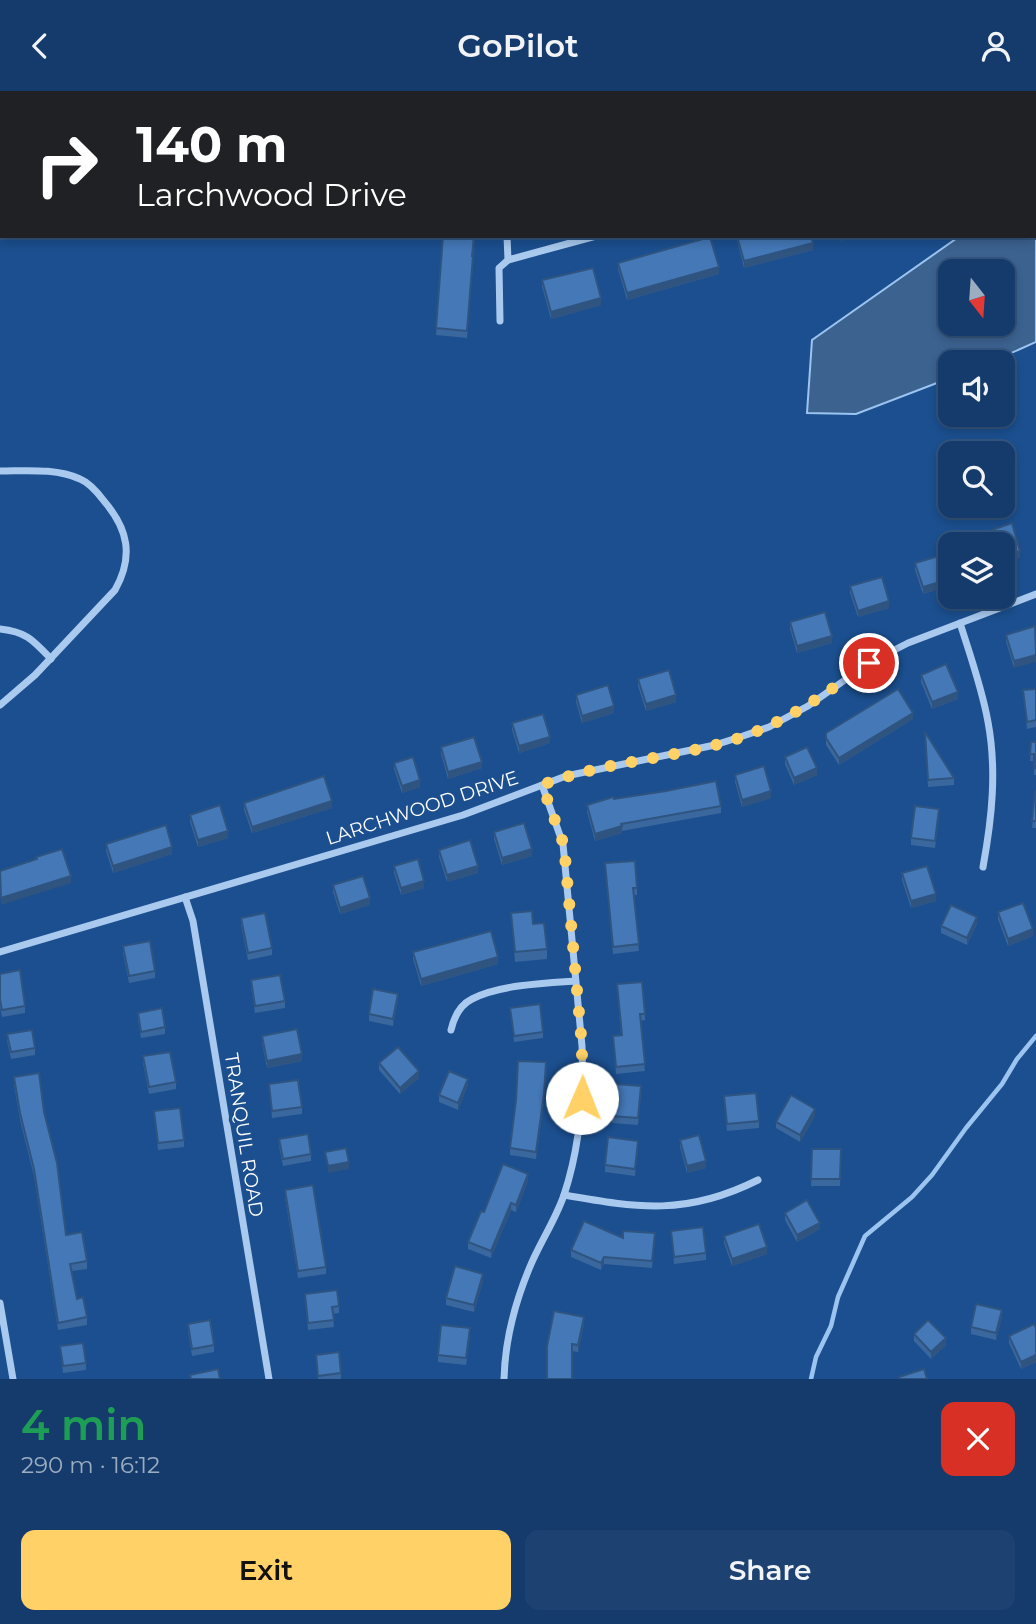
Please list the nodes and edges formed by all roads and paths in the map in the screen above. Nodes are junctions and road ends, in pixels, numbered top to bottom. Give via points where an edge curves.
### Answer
1 (508, 238) edge
2 (589, 238) edge
3 (508, 260) junction
4 (500, 321) dead end
5 (0, 471) edge
6 (1036, 594) edge
7 (960, 623) junction
8 (0, 629) edge
9 (51, 659) junction
10 (0, 705) edge
11 (542, 785) junction
12 (983, 867) dead end
13 (185, 897) junction
14 (0, 952) edge
15 (575, 981) junction
16 (451, 1030) dead end
17 (758, 1180) dead end
18 (564, 1195) junction
19 (0, 1303) edge
20 (13, 1379) edge
21 (269, 1379) edge
22 (504, 1379) edge

1 - 3 street
2 - 3 street
3 - 4 street via 499,268
5 - 9 street via 49,472 82,480 119,518 125,537 124,575 115,590
6 - 7 street, LARCHWOOD DRIVE
7 - 11 street, LARCHWOOD DRIVE via 869,663 769,727 715,745 601,767
7 - 12 street via 988,722 992,763 993,800
8 - 9 street via 31,638
9 - 10 street
11 - 13 street, LARCHWOOD DRIVE via 463,815
11 - 15 street via 564,845
13 - 14 street, LARCHWOOD DRIVE
13 - 21 street, TRANQUIL ROAD via 193,921
15 - 16 street via 517,988 471,1000 460,1009
15 - 18 street via 583,1079 575,1155
17 - 18 street via 712,1199 669,1207 628,1206
18 - 22 street via 525,1282 509,1339
19 - 20 street

